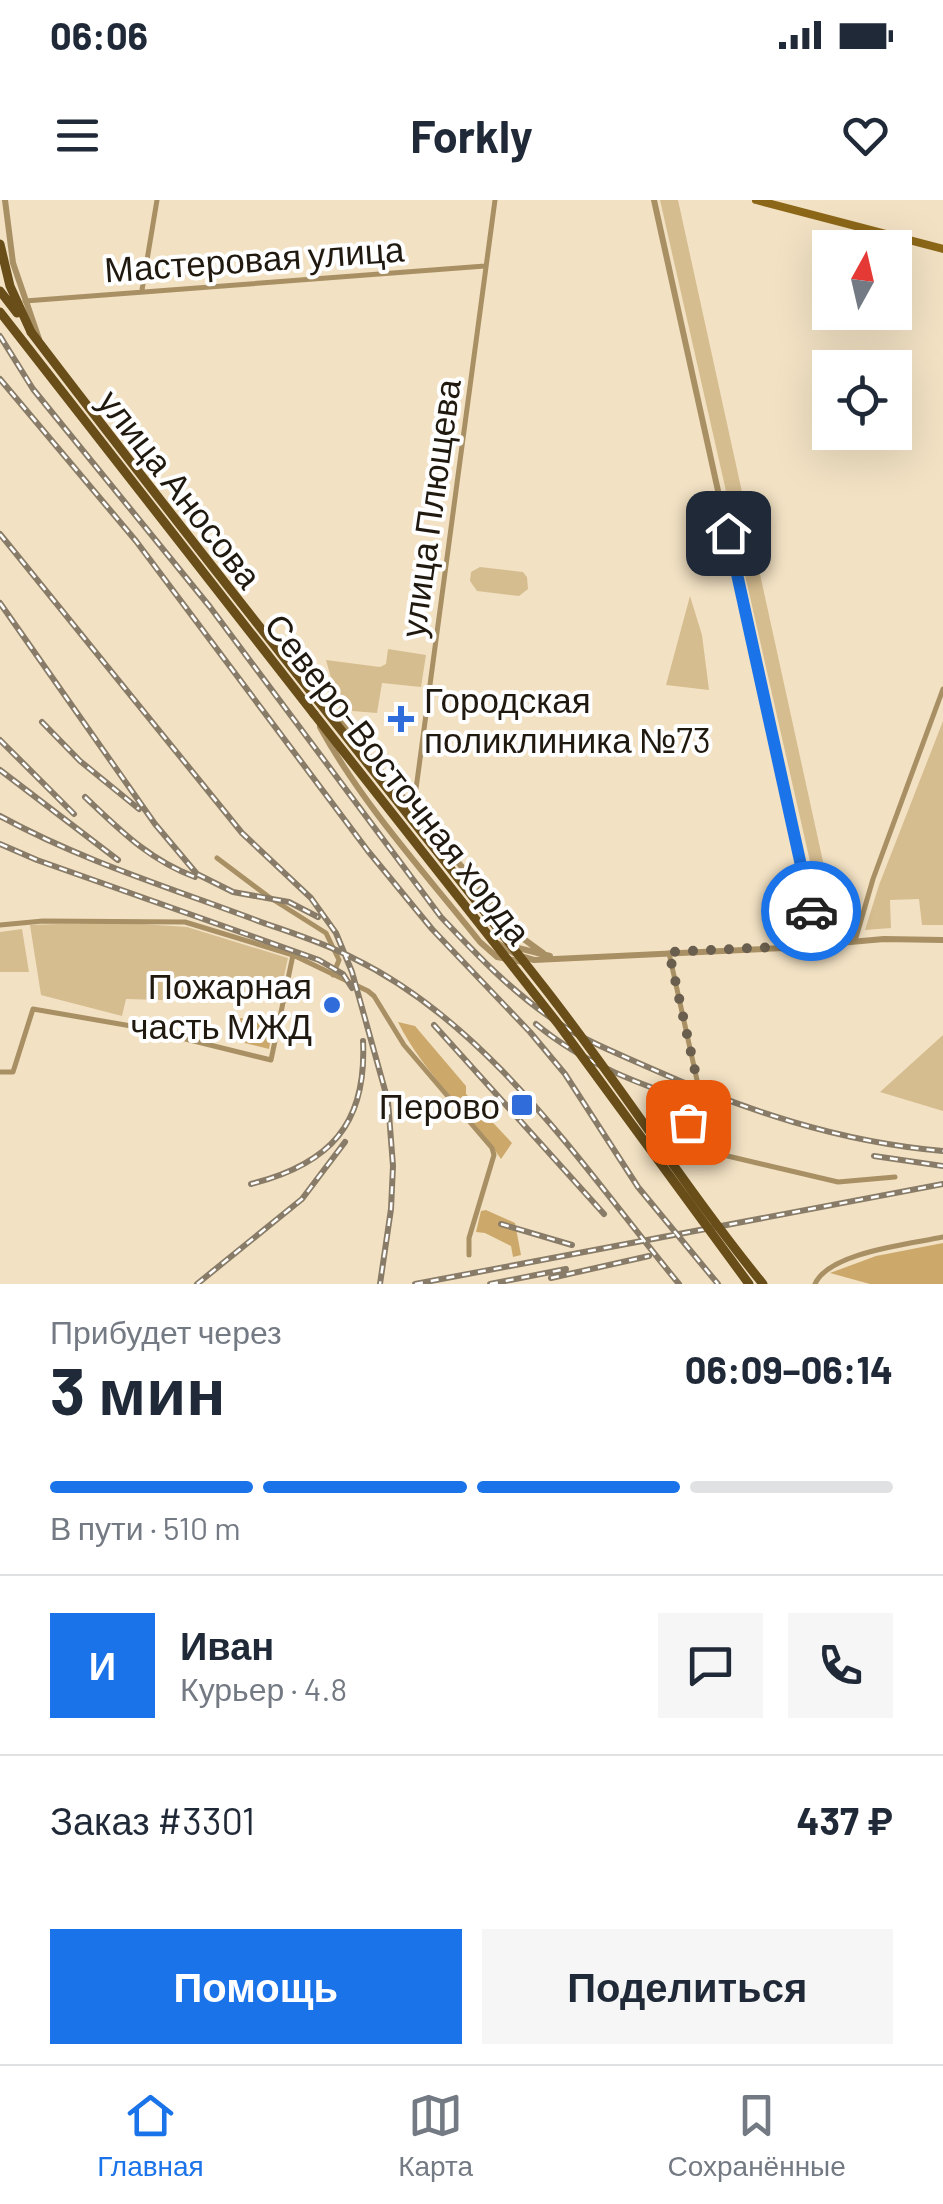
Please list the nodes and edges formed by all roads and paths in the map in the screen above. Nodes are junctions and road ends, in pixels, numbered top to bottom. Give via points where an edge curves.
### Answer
1 (5, 200) edge
2 (157, 200) edge
3 (495, 200) edge
4 (654, 200) edge
5 (756, 200) edge
6 (0, 244) edge
7 (943, 249) edge
8 (486, 266) junction
9 (142, 290) junction
10 (0, 291) edge
11 (24, 301) junction
12 (0, 312) edge
13 (31, 332) junction
14 (304, 684) junction
15 (943, 689) edge
16 (314, 714) junction
17 (396, 810) junction
18 (217, 858) dead end
19 (0, 926) edge
20 (943, 940) edge
21 (855, 942) junction
22 (818, 945) junction
23 (669, 952) junction
24 (294, 955) junction
25 (553, 956) junction
26 (534, 960) junction
27 (332, 975) junction
28 (0, 1072) edge
29 (894, 1177) dead end
30 (943, 1238) edge
31 (470, 1256) dead end
32 (748, 1284) edge
33 (762, 1284) edge
34 (816, 1284) edge

1 - 11 street, улица Аносова
2 - 9 street
3 - 8 street, улица Плющева
4 - 22 street
5 - 7 main road
6 - 13 main road, Северо-Восточная хорда
8 - 9 street, Мастеровая улица
8 - 17 street, улица Плющева via 416,789
9 - 11 street, Мастеровая улица
10 - 13 main road, Северо-Восточная хорда
11 - 17 street, улица Аносова via 59,386
12 - 16 main road, Северо-Восточная хорда
13 - 14 main road, Северо-Восточная хорда, bridge
14 - 25 street, bridge via 522,940
14 - 33 main road, Северо-Восточная хорда, bridge via 567,1018
15 - 21 street
16 - 26 street, bridge via 332,749 492,953
16 - 32 main road, Северо-Восточная хорда, bridge via 559,1025
17 - 25 street, улица Аносова via 504,940
17 - 26 street, улица Аносова via 498,944
18 - 27 street via 326,932 339,960
19 - 24 street via 185,922
20 - 21 street
21 - 22 street
22 - 23 street
23 - 25 street
23 - 29 street via 697,1080 688,1130 698,1149 838,1182
24 - 27 street
24 - 28 street via 271,1060 33,1009 13,1072
25 - 26 street
27 - 31 street via 374,996 404,1045 492,1148 468,1238
30 - 34 street via 862,1254 827,1268

